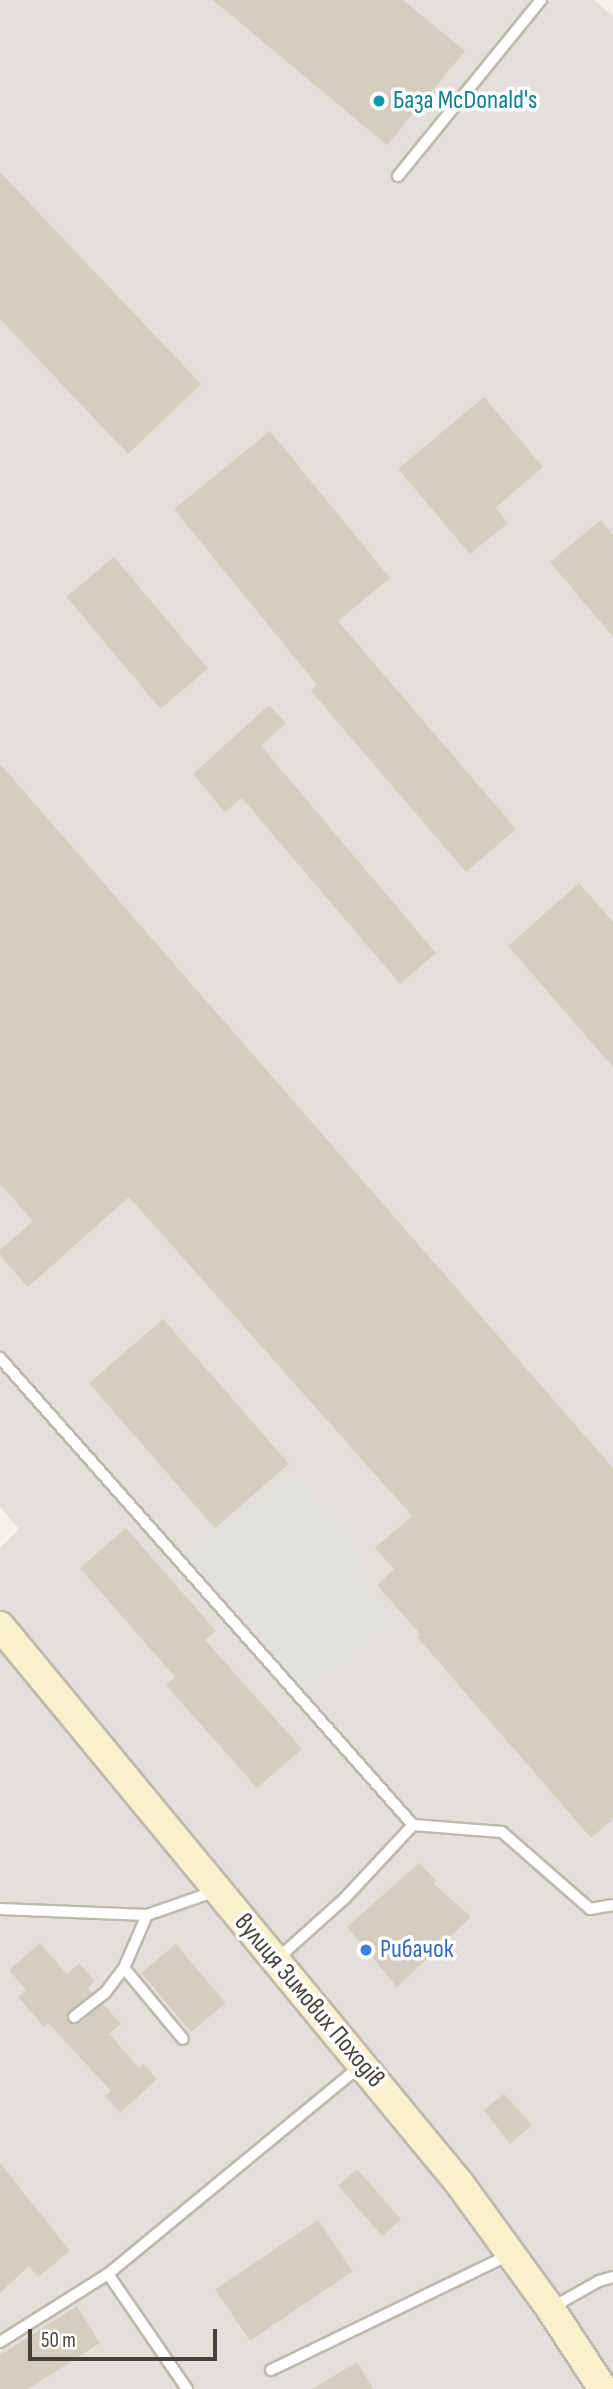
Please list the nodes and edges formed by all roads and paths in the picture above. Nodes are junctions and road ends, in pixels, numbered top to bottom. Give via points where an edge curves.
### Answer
1 (541, 0) edge
2 (398, 176) dead end
3 (0, 1358) edge
4 (0, 1626) edge
5 (413, 1825) junction
6 (216, 1890) junction
7 (613, 1905) edge
8 (0, 1909) edge
9 (147, 1915) junction
10 (276, 1960) junction
11 (124, 1968) junction
12 (74, 2017) dead end
13 (183, 2039) dead end
14 (362, 2064) junction
15 (511, 2254) junction
16 (108, 2274) junction
17 (613, 2277) edge
18 (550, 2308) junction
19 (0, 2342) edge
20 (271, 2370) dead end
21 (187, 2389) edge
22 (603, 2389) edge

1 - 2 lane
3 - 5 lane
4 - 6 main road, вулиця Зимових Походів
5 - 7 lane via 502,1832 590,1909
5 - 10 lane via 345,1898
6 - 9 lane
6 - 10 main road, вулиця Зимових Походів
8 - 9 lane
9 - 11 lane
10 - 14 main road, вулиця Зимових Походів
11 - 12 lane via 105,1993
11 - 13 lane
14 - 15 main road, вулиця Зимових Походів
14 - 16 lane
15 - 18 main road, вулиця Зимових Походів
15 - 20 lane
16 - 19 lane
16 - 21 lane
17 - 18 lane
18 - 22 main road, вулиця Зимових Походів

